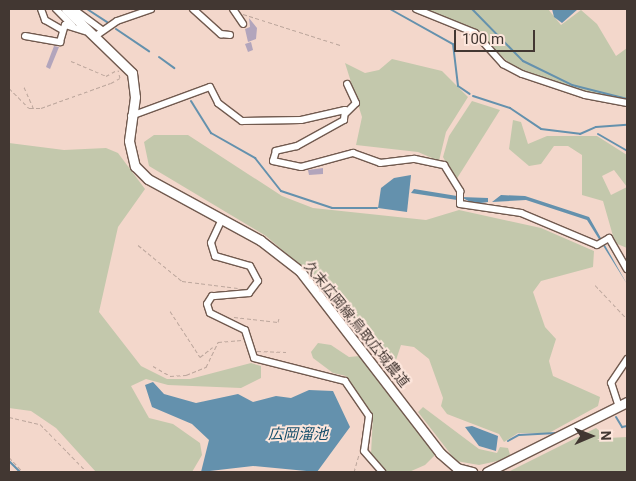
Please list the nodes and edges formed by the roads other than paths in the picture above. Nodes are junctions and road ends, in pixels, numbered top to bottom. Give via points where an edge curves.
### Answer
1 (41, 9) edge
2 (56, 9) edge
3 (66, 9) edge
4 (152, 9) edge
5 (193, 9) edge
6 (232, 9) edge
7 (416, 9) edge
8 (75, 16) edge
9 (243, 24) dead end
10 (62, 30) junction
11 (97, 33) junction
12 (230, 35) dead end
13 (25, 36) dead end
14 (347, 84) dead end
15 (627, 103) edge
16 (346, 113) junction
17 (131, 116) junction
18 (222, 219) junction
19 (627, 269) edge
20 (627, 359) edge
21 (627, 402) edge
22 (618, 407) junction
23 (382, 472) edge
24 (472, 472) edge
25 (487, 472) edge

1 - 10 street via 45,20
2 - 8 street
3 - 8 street, 久末広岡線;鳥取広域農道
4 - 11 street
5 - 12 street via 221,34
6 - 9 street
7 - 15 street via 475,33 503,64 522,74 585,96
8 - 10 street
8 - 11 street, 久末広岡線;鳥取広域農道
10 - 13 street via 62,41
11 - 17 street, 久末広岡線;鳥取広域農道 via 132,73
14 - 16 street via 356,103
16 - 17 street via 342,110 301,120 242,121 218,103 210,88
16 - 19 street via 344,120 297,146 276,151 273,161 301,167 353,153 380,163 415,159 444,165 460,191 460,204 521,213 597,245 609,238
17 - 18 street, 久末広岡線;鳥取広域農道 via 128,140 135,166 148,180
18 - 23 street via 211,243 213,252 219,260 256,270 255,287 244,294 220,293 208,304 215,318 245,330 254,358 345,381 369,416 364,451
18 - 24 street, 久末広岡線;鳥取広域農道 via 260,240 300,271 440,453 457,468
20 - 22 street via 612,379
21 - 22 street
22 - 25 street

